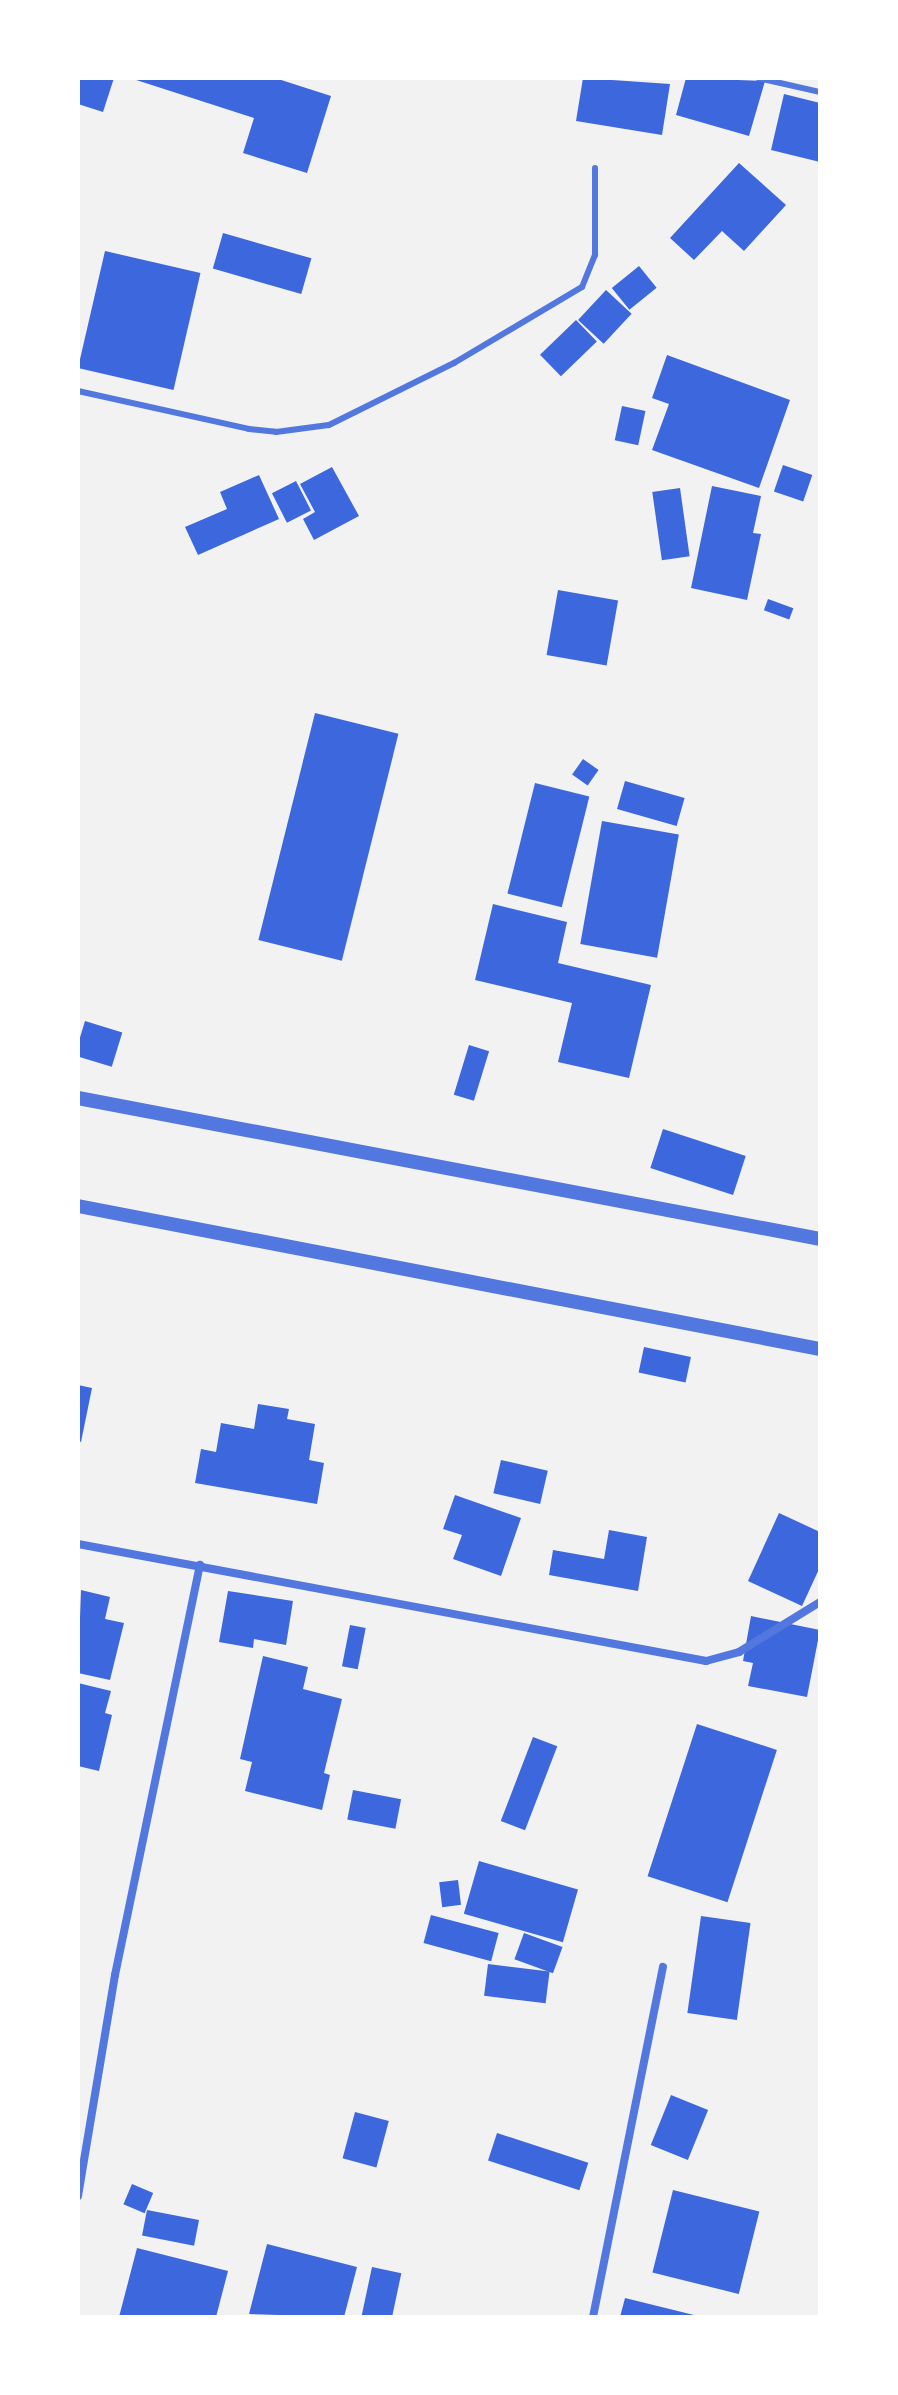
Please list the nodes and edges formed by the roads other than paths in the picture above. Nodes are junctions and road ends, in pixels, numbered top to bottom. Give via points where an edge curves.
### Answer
1 (758, 78) edge
2 (820, 92) edge
3 (595, 168) dead end
4 (78, 391) edge
5 (78, 1098) edge
6 (78, 1206) edge
7 (820, 1239) edge
8 (820, 1349) edge
9 (78, 1544) edge
10 (200, 1565) junction
11 (820, 1602) edge
12 (663, 1967) dead end
13 (78, 2196) edge
14 (593, 2317) edge

1 - 2 lane
3 - 4 lane via 595,255 582,287 454,363 329,425 276,432 249,429
5 - 7 street
6 - 8 street
9 - 10 street
10 - 11 street via 455,1618 706,1661 739,1652
10 - 13 street via 115,1975
12 - 14 street

